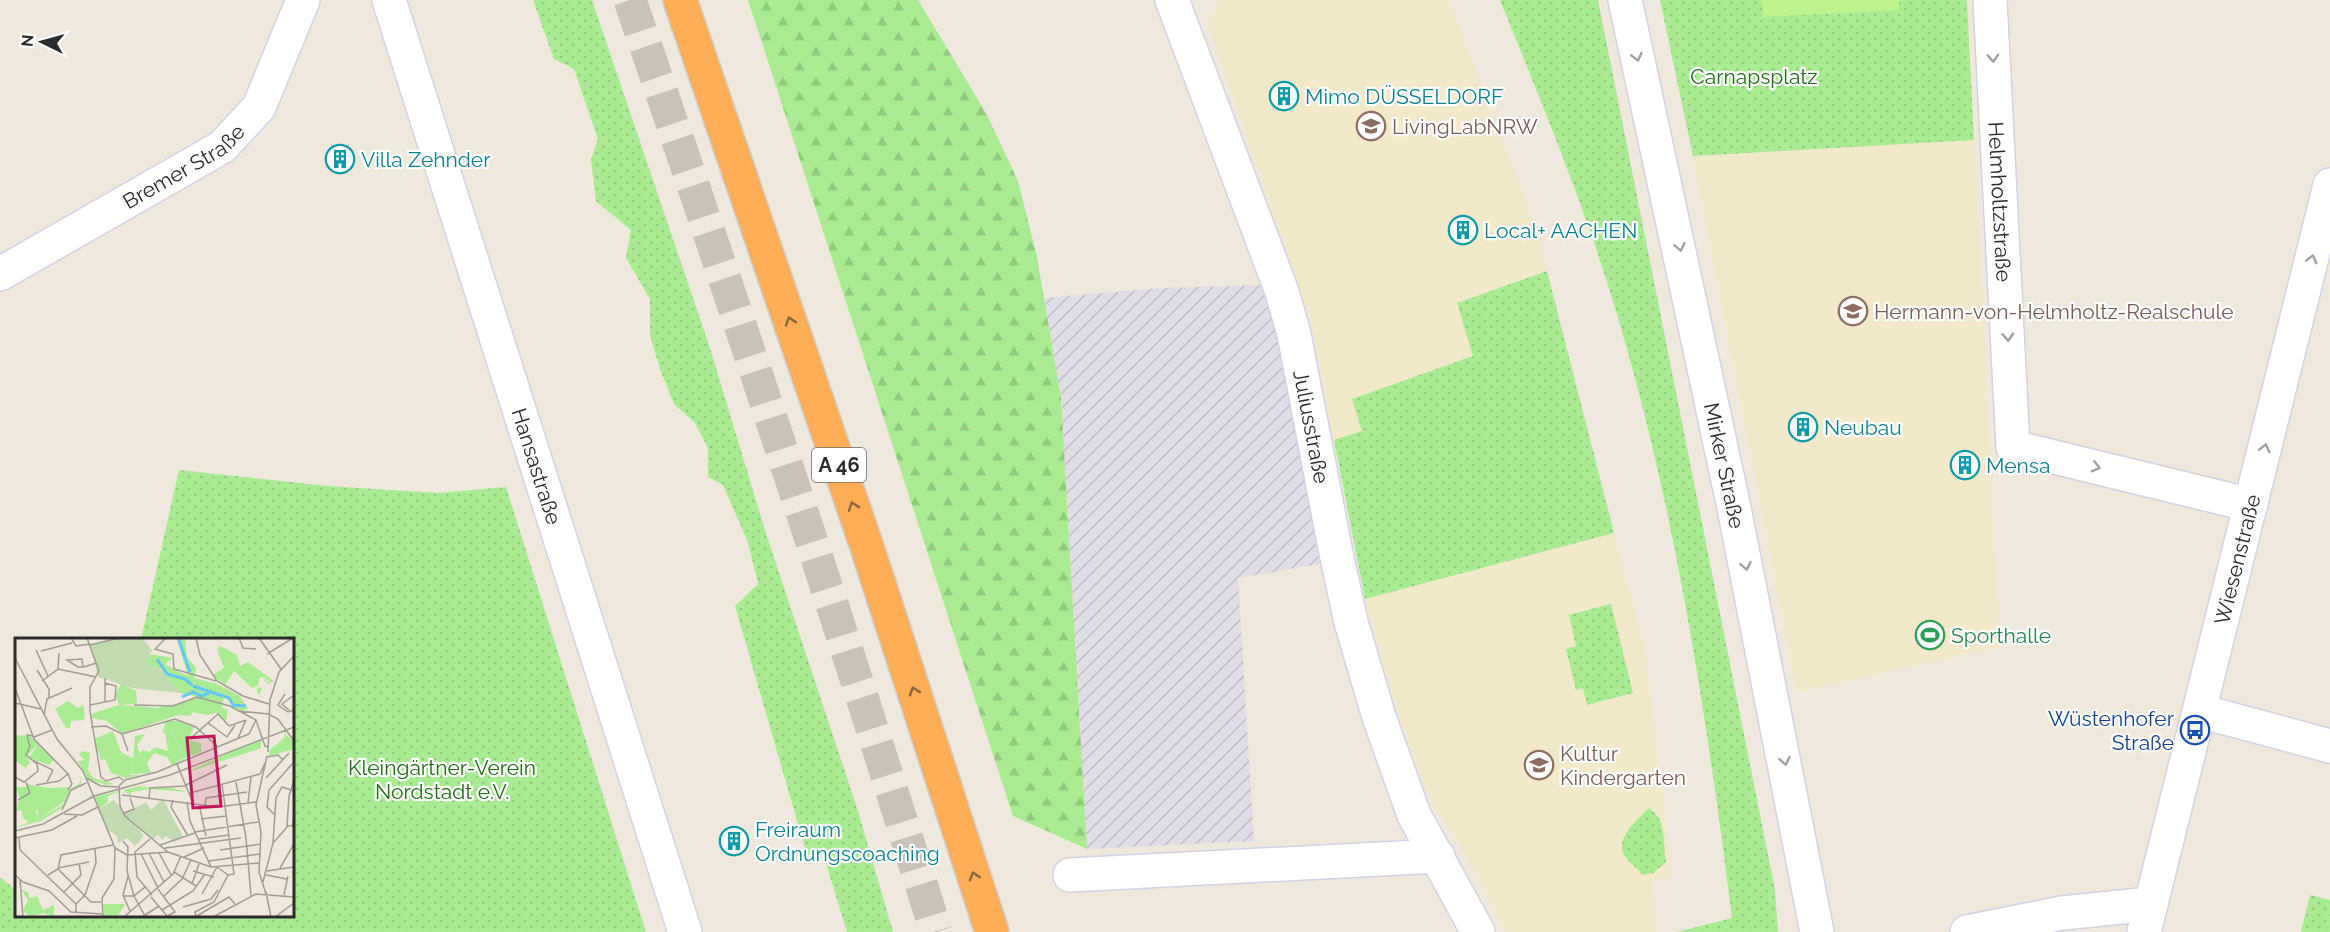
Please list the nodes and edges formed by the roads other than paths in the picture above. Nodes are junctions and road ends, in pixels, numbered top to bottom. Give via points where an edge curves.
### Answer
1 (303, 0) edge
2 (389, 0) edge
3 (680, 0) edge
4 (1172, 0) edge
5 (1625, 0) edge
6 (1990, 0) edge
7 (2330, 185) edge
8 (0, 274) edge
9 (2251, 505) junction
10 (2200, 711) junction
11 (2330, 746) edge
12 (1438, 856) junction
13 (1070, 875) dead end
14 (2062, 913) junction
15 (2147, 918) edge
16 (685, 932) edge
17 (992, 932) edge
18 (1478, 932) edge
19 (1817, 932) edge
20 (1967, 932) edge
21 (2103, 932) edge

1 - 8 street, Bremer Straße via 259,107 222,147
2 - 16 street, Hansastraße
17 -> 3 highway, A 46 via 878,581
4 - 12 street, Juliusstraße via 1282,292 1294,334 1351,622 1414,815
5 -> 19 street, Mirker Straße via 1734,508
6 -> 9 street, Helmholtzstraße via 2013,447
9 -> 7 street, Wiesenstraße
9 - 10 street, Wiesenstraße
10 - 11 street
10 - 15 street, Wiesenstraße
12 - 13 street
12 - 18 street, Juliusstraße
14 - 15 street
14 - 20 street
14 - 21 street

